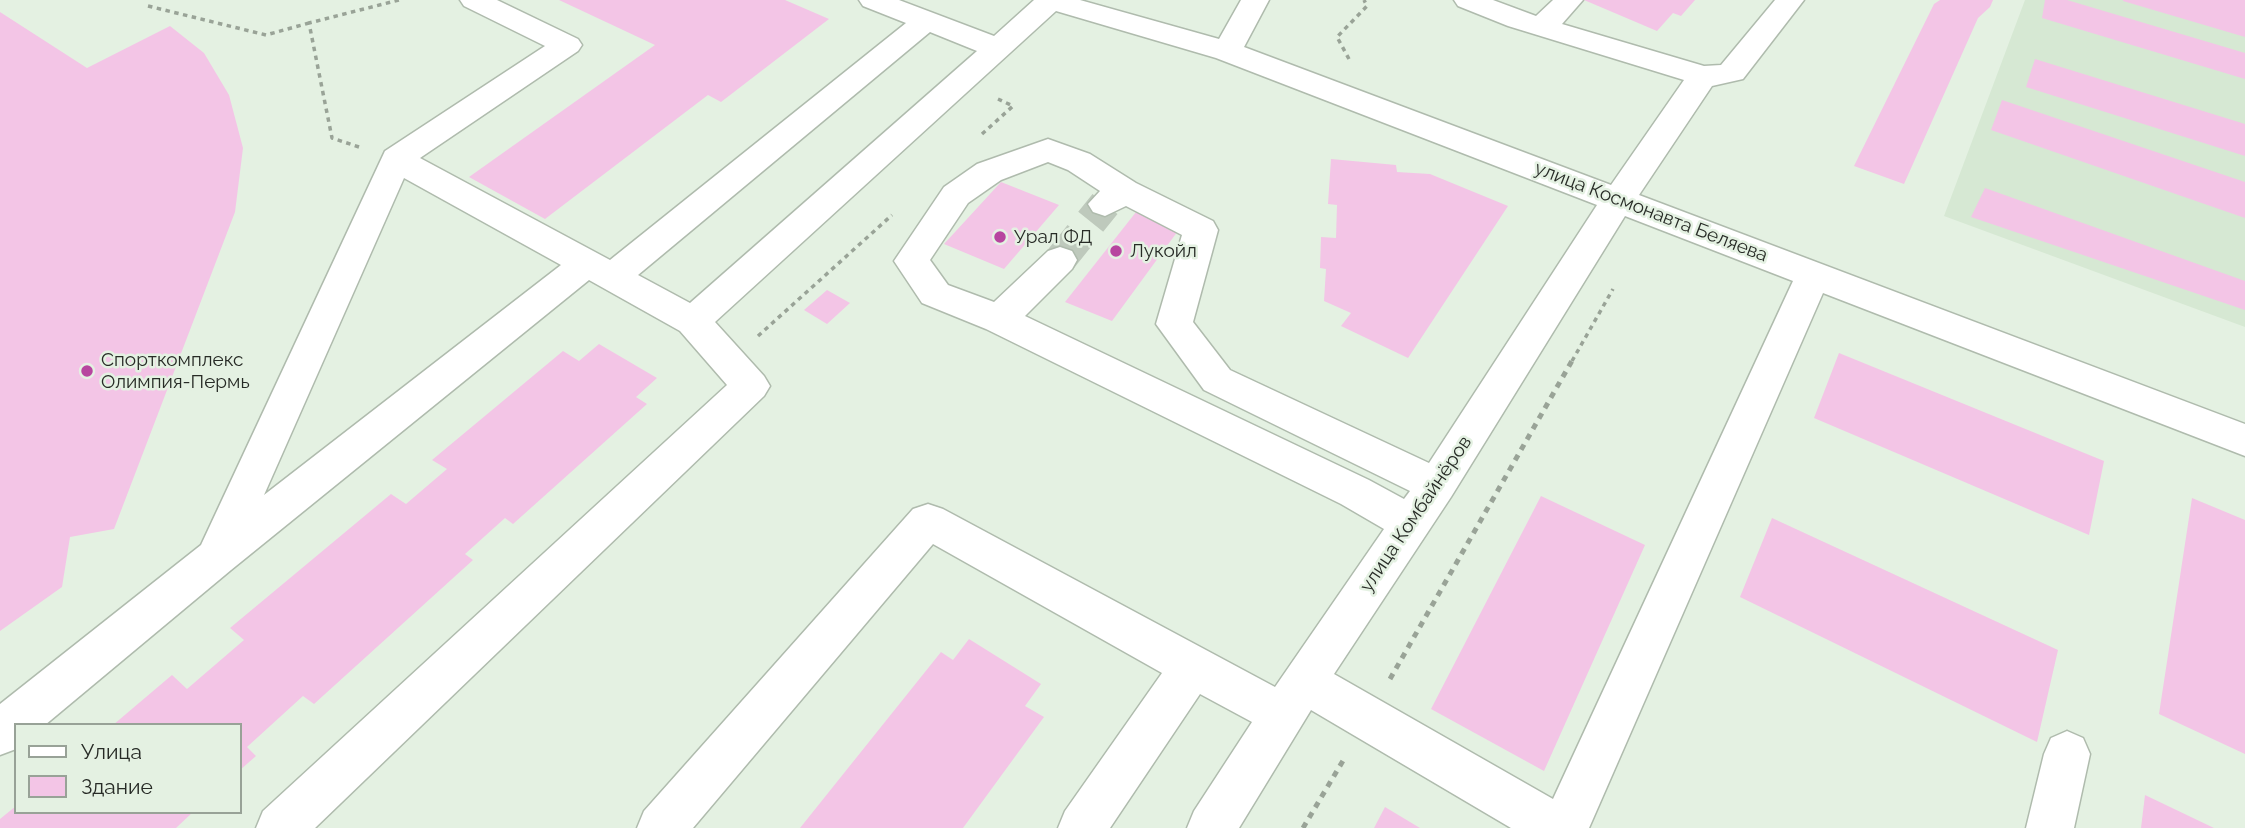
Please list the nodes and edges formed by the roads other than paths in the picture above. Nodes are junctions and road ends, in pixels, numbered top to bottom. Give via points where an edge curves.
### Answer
1 (474, 0) edge
2 (873, 0) edge
3 (1255, 0) edge
4 (1468, 0) edge
5 (1569, 0) edge
6 (1790, 0) edge
7 (1050, 1) edge
8 (926, 21) junction
9 (1542, 27) junction
10 (1000, 49) junction
11 (1227, 51) junction
12 (1703, 76) junction
13 (396, 159) junction
14 (1619, 199) junction
15 (1060, 260) tunnel mouth
16 (601, 269) junction
17 (1813, 275) junction
18 (999, 319) junction
19 (693, 321) junction
20 (2245, 440) edge
21 (1437, 485) junction
22 (1410, 523) junction
23 (216, 557) junction
24 (1193, 666) junction
25 (1293, 698) junction
26 (0, 733) edge
27 (2067, 754) dead end
28 (280, 828) edge
29 (661, 828) edge
30 (1082, 828) edge
31 (1211, 828) edge
32 (1557, 828) edge
33 (1564, 828) edge
34 (2050, 828) edge

1 - 13 street via 567,45
2 - 8 street
3 - 11 street
4 - 9 street
5 - 9 street
6 - 12 street via 1732,72
7 - 10 street
7 - 11 street, улица Космонавта Беляева
8 - 10 street
8 - 16 street
9 - 12 street
10 - 19 street
11 - 14 street, улица Космонавта Беляева
12 - 14 street, улица Комбайнёров
13 - 16 street
13 - 23 street
14 - 17 street, улица Космонавта Беляева
14 - 21 street, улица Комбайнёров
15 - 18 street
16 - 19 street
16 - 23 street
17 - 20 street, улица Космонавта Беляева
17 - 33 street
18 - 21 street via 935,294 911,261 956,195 989,172 1048,150 1079,162 1114,197 1200,230 1174,324 1217,380
18 - 22 street
19 - 28 street via 751,386
21 - 22 street, улица Комбайнёров
22 - 25 street, улица Комбайнёров
23 - 26 street
24 - 25 street
24 - 29 street via 928,521
24 - 30 street
25 - 31 street, улица Комбайнёров
25 - 32 street via 1368,718
27 - 34 street

